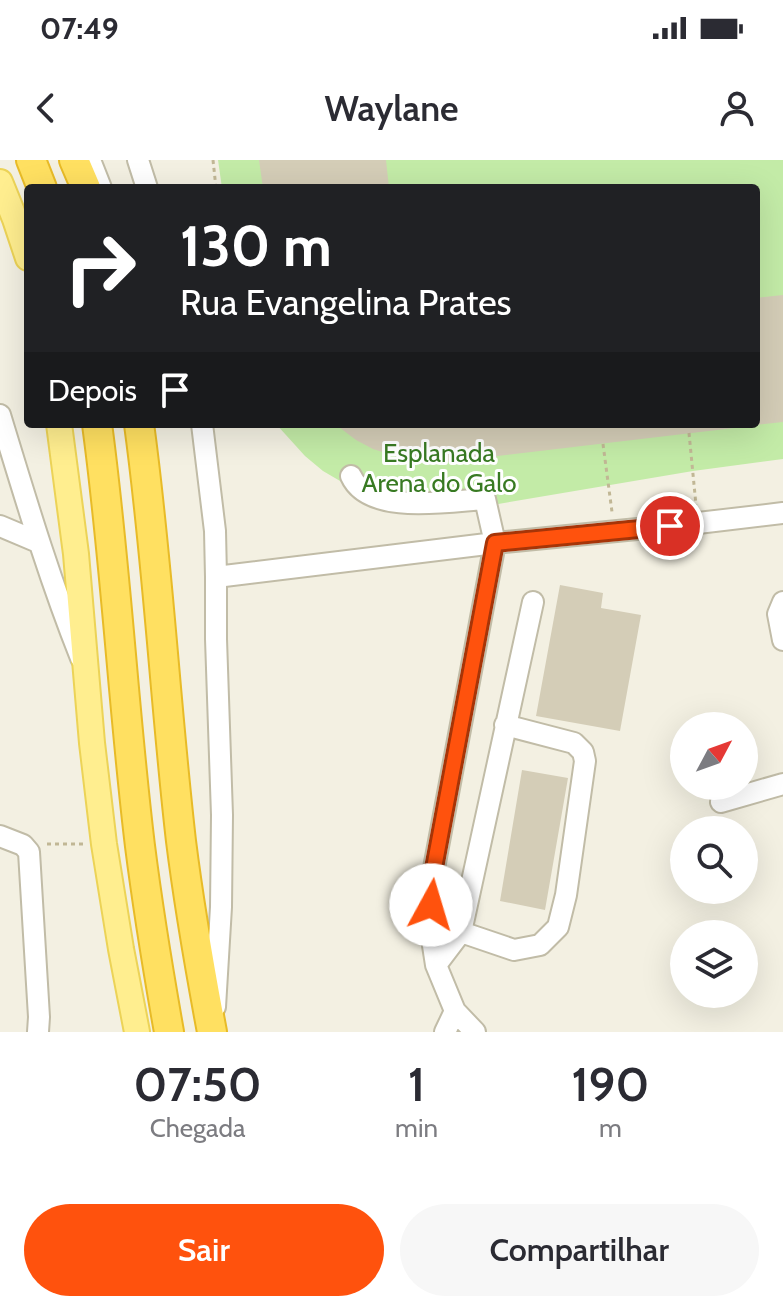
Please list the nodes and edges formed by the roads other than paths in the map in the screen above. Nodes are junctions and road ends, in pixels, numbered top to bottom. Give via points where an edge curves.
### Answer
1 (31, 160) edge
2 (74, 160) edge
3 (90, 160) edge
4 (138, 160) edge
5 (0, 182) edge
6 (40, 184) edge
7 (84, 184) edge
8 (99, 184) edge
9 (146, 184) edge
10 (24, 246) edge
11 (0, 415) edge
12 (60, 428) edge
13 (98, 428) edge
14 (139, 428) edge
15 (202, 428) edge
16 (351, 476) dead end
17 (783, 513) edge
18 (0, 526) edge
19 (38, 542) junction
20 (495, 543) junction
21 (216, 577) junction
22 (533, 602) dead end
23 (783, 602) edge
24 (783, 640) edge
25 (85, 669) junction
26 (505, 725) junction
27 (783, 784) edge
28 (721, 802) dead end
29 (0, 836) edge
30 (461, 932) junction
31 (436, 965) junction
32 (455, 1011) junction
33 (38, 1032) edge
34 (137, 1032) edge
35 (169, 1032) edge
36 (213, 1032) edge
37 (445, 1032) edge
38 (475, 1032) edge

1 - 6 highway
2 - 7 highway
3 - 8 street
4 - 9 street
5 - 10 main road
11 - 19 street
12 - 25 main road
13 - 35 highway via 140,843
14 - 36 highway via 181,841
15 - 21 street
16 - 20 street via 362,492 392,502 485,499
17 - 20 street
18 - 19 street
19 - 25 street
20 - 21 street
20 - 31 street via 431,884
21 - 36 street via 222,815
22 - 26 street
23 - 24 street via 778,614
25 - 34 main road via 104,844
26 - 30 street
26 - 30 street via 574,743 583,752 566,895 558,927 540,945 514,950
27 - 28 street
29 - 33 street via 29,852
30 - 31 street
31 - 32 street
32 - 37 street
32 - 38 street

